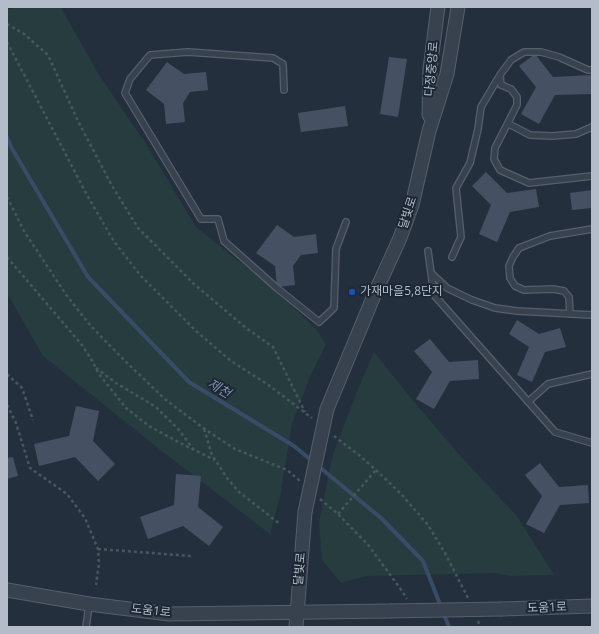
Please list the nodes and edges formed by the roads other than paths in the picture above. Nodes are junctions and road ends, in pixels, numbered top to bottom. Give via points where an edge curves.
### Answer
1 (438, 7) edge
2 (458, 7) edge
3 (592, 70) edge
4 (500, 75) junction
5 (284, 90) dead end
6 (509, 124) junction
7 (592, 127) edge
8 (429, 131) junction
9 (592, 176) edge
10 (346, 222) dead end
11 (592, 229) edge
12 (428, 251) dead end
13 (452, 257) dead end
14 (431, 273) junction
15 (570, 314) junction
16 (592, 315) edge
17 (592, 374) edge
18 (528, 402) junction
19 (592, 443) edge
20 (7, 590) edge
21 (89, 604) junction
22 (592, 606) edge
23 (296, 613) junction
24 (86, 627) edge
25 (296, 627) edge

1 - 8 street, 다정중앙로 via 430,69
2 - 8 street, 달빛로 via 447,74
3 - 4 lane via 553,55 524,52 511,60
4 - 6 lane via 501,84 511,89 517,97 517,105
4 - 13 lane via 481,107 470,163 456,188 461,237
5 - 10 lane via 283,64 273,58 188,52 150,55 130,79 125,93 201,219 218,219 224,240 319,322 334,308 336,249
6 - 7 lane via 530,135 552,136 576,134
6 - 9 lane via 495,148 494,159 500,170 529,183
8 - 23 street, 달빛로, bridge via 412,205 400,238 327,409 305,512
11 - 15 lane via 550,236 519,248 510,266 510,278 515,286 524,290 564,291 569,297
12 - 14 lane
14 - 15 lane via 447,288 495,308
14 - 18 lane via 434,295
15 - 16 lane
17 - 18 lane via 548,384
18 - 19 lane via 555,432
20 - 21 street, 도움1로
21 - 23 street, 도움1로 via 169,614
21 - 24 lane
22 - 23 street, 도움1로, bridge
23 - 25 street, 달빛로

